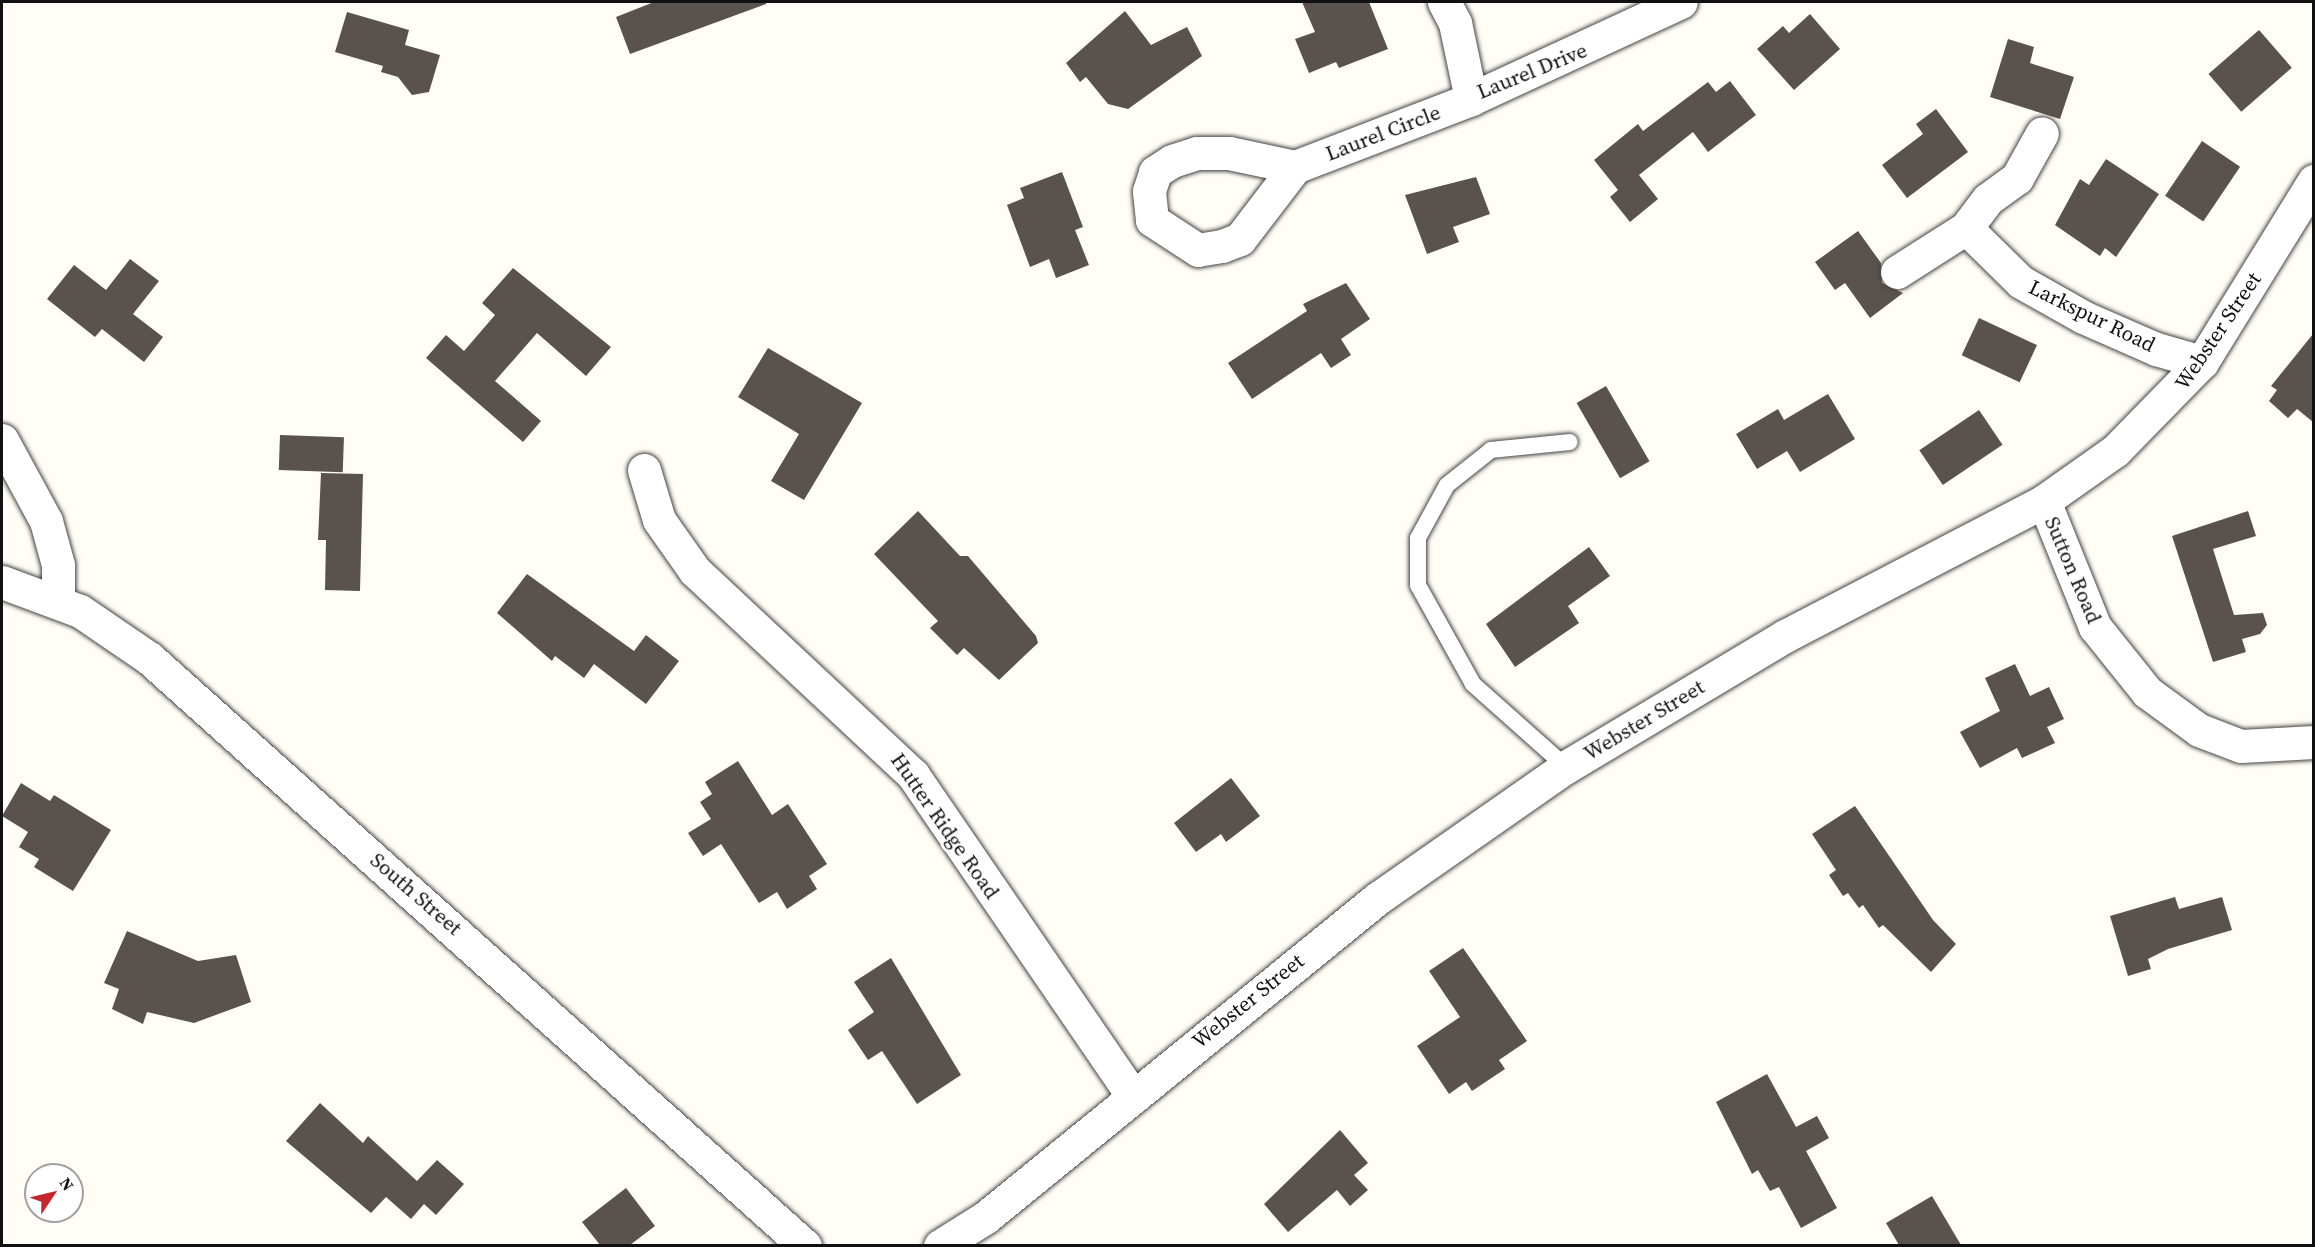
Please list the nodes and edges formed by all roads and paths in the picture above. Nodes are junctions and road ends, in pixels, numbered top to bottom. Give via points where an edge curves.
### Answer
1 (1444, 2) edge
2 (1682, 2) edge
3 (1471, 99) junction
4 (2042, 133) dead end
5 (1295, 167) dead end
6 (2313, 181) edge
7 (1966, 228) junction
8 (1897, 272) dead end
9 (2202, 363) junction
10 (2, 440) edge
11 (1570, 442) dead end
12 (644, 470) dead end
13 (2044, 501) junction
14 (2, 582) edge
15 (58, 599) junction
16 (2313, 742) edge
17 (1566, 767) junction
18 (1133, 1096) junction
19 (805, 1245) edge
20 (940, 1245) edge

1 - 3 street, Laurel Drive via 1455,23
2 - 3 street, Laurel Drive
3 - 5 street, Laurel Circle
4 - 7 street via 2018,178 1988,199
6 - 9 street, Webster Street
7 - 8 street
7 - 9 street, Larkspur Road via 2021,282 2156,349
9 - 13 street, Webster Street via 2115,451
10 - 15 street via 46,521 58,565
11 - 17 lane via 1491,450 1447,485 1419,538 1418,585 1473,684
12 - 18 street, Hutter Ridge Road via 659,520 695,571 913,776
13 - 16 street, Sutton Road via 2095,627 2147,692 2199,730 2241,746
13 - 17 street, Webster Street via 1785,636
14 - 15 street, South Street
15 - 19 street, South Street via 126,640 180,685
17 - 18 street, Webster Street via 1378,898
18 - 20 street, Webster Street via 986,1217

